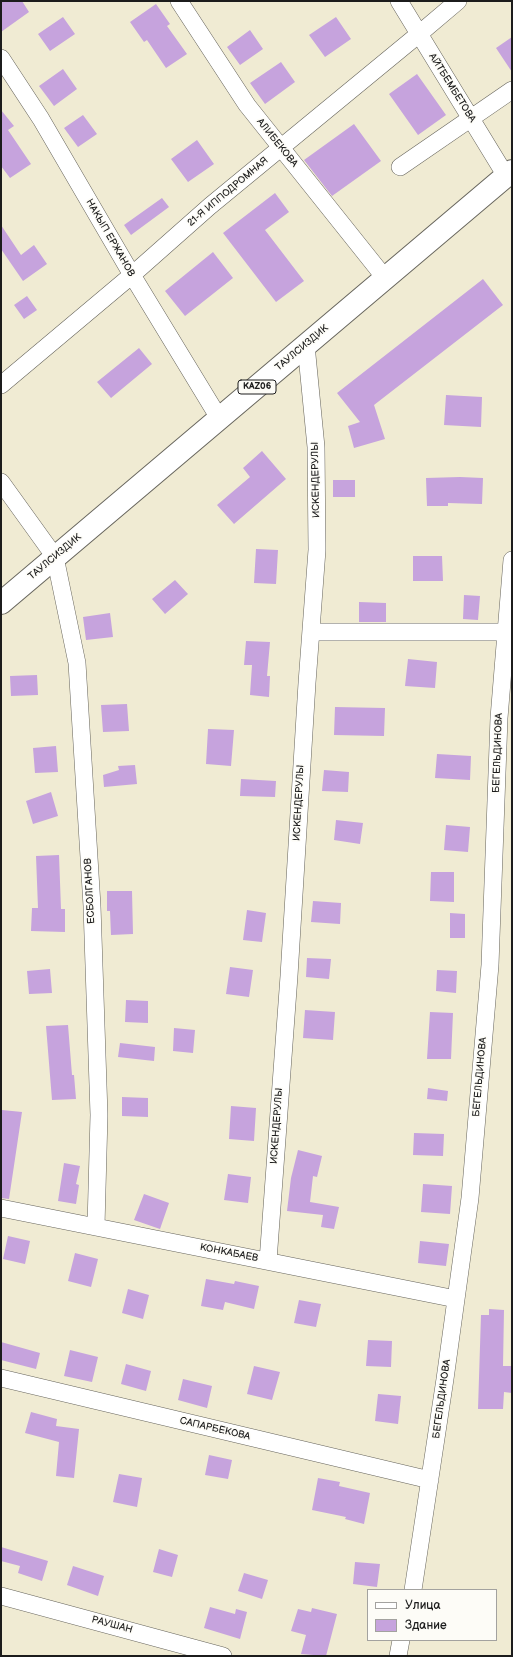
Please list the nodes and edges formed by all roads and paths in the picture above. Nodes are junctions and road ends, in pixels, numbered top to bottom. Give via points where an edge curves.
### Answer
1 (179, 1) edge
2 (398, 1) edge
3 (458, 1) edge
4 (419, 34) junction
5 (1, 58) edge
6 (512, 90) edge
7 (471, 119) junction
8 (282, 148) junction
9 (400, 167) dead end
10 (509, 173) edge
11 (132, 275) junction
12 (385, 278) junction
13 (306, 345) junction
14 (1, 385) edge
15 (219, 418) junction
16 (1, 482) edge
17 (54, 558) junction
18 (512, 560) edge
19 (1, 603) edge
20 (311, 632) junction
21 (509, 632) edge
22 (1, 1208) edge
23 (96, 1226) junction
24 (268, 1261) junction
25 (456, 1299) junction
26 (1, 1378) edge
27 (430, 1480) junction
28 (413, 1589) edge
29 (1, 1596) edge
30 (401, 1641) edge
31 (223, 1656) edge
32 (398, 1656) edge

1 - 8 street, АЛИБЕКОВА via 247,105
2 - 4 street, АЙТБЕМБЕТОВА
3 - 4 street, 21-Я ИППОДРОМНАЯ
4 - 7 street, АЙТБЕМБЕТОВА
4 - 8 street, 21-Я ИППОДРОМНАЯ
5 - 11 street, НАКЫП ЕРЖАНОВ
6 - 7 street
7 - 9 street
7 - 10 street, АЙТБЕМБЕТОВА
8 - 11 street, 21-Я ИППОДРОМНАЯ via 210,206
8 - 12 street, АЛИБЕКОВА
10 - 12 main road, ТАУЛСИЗДИК / KAZ06
11 - 14 street, 21-Я ИППОДРОМНАЯ
11 - 15 street, НАКЫП ЕРЖАНОВ
12 - 13 main road, ТАУЛСИЗДИК / KAZ06
13 - 15 main road, ТАУЛСИЗДИК / KAZ06
13 - 20 street, ИСКЕНДЕРУЛЫ via 316,447 317,550
15 - 17 main road, ТАУЛСИЗДИК / KAZ06
16 - 17 street
17 - 19 main road, ТАУЛСИЗДИК / KAZ06
17 - 23 street, ЕСБОЛГАНОВ via 78,671 92,906 99,1115
18 - 21 street, БЕГЕЛЬДИНОВА
20 - 21 street
20 - 24 street, ИСКЕНДЕРУЛЫ
21 - 25 street, БЕГЕЛЬДИНОВА via 499,718 490,965 470,1198
22 - 23 street, КОНКАБАЕВ
23 - 24 street, КОНКАБАЕВ
24 - 25 street, КОНКАБАЕВ
25 - 27 street, БЕГЕЛЬДИНОВА
26 - 27 street, САПАРБЕКОВА
27 - 28 street, БЕГЕЛЬДИНОВА
29 - 31 street, РАУШАН
30 - 32 street

